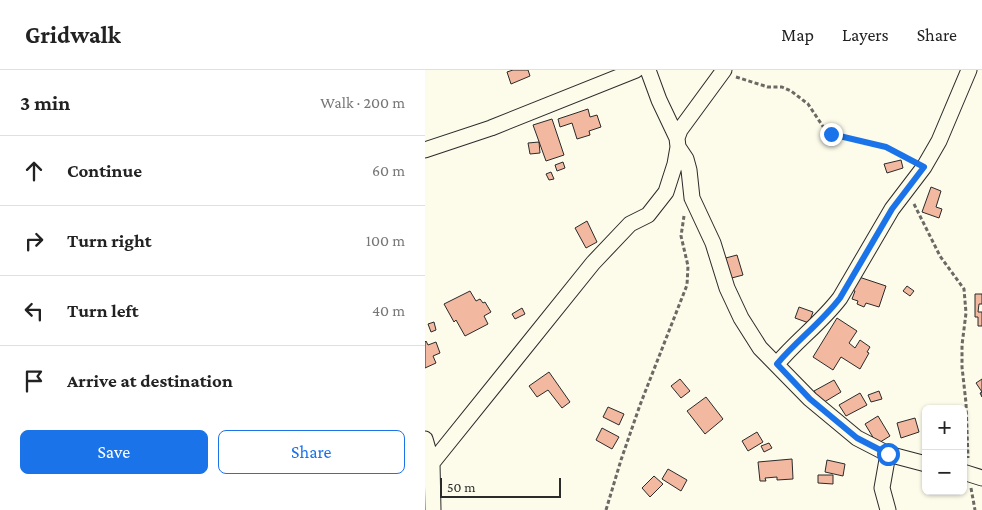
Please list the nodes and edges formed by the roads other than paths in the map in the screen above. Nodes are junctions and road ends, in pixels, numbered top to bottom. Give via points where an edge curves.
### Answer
1 (636, 70) edge
2 (648, 70) edge
3 (969, 70) edge
4 (718, 74) edge
5 (678, 143) junction
6 (425, 150) edge
7 (777, 364) junction
8 (425, 439) edge
9 (888, 454) junction
10 (432, 463) junction
11 (922, 463) edge
12 (967, 473) edge
13 (982, 478) edge
14 (433, 510) edge
15 (888, 510) edge

1 - 6 street via 491,128
2 - 5 street
3 - 7 street via 947,126 924,167 892,209 840,298
4 - 5 street via 680,130
5 - 7 street via 689,170 692,198 713,243 727,288 760,348
5 - 10 street via 666,192 648,215 630,224 593,263
7 - 9 street via 810,399 857,438
8 - 10 street
9 - 11 street
9 - 15 street via 881,488
10 - 14 street
12 - 13 street

